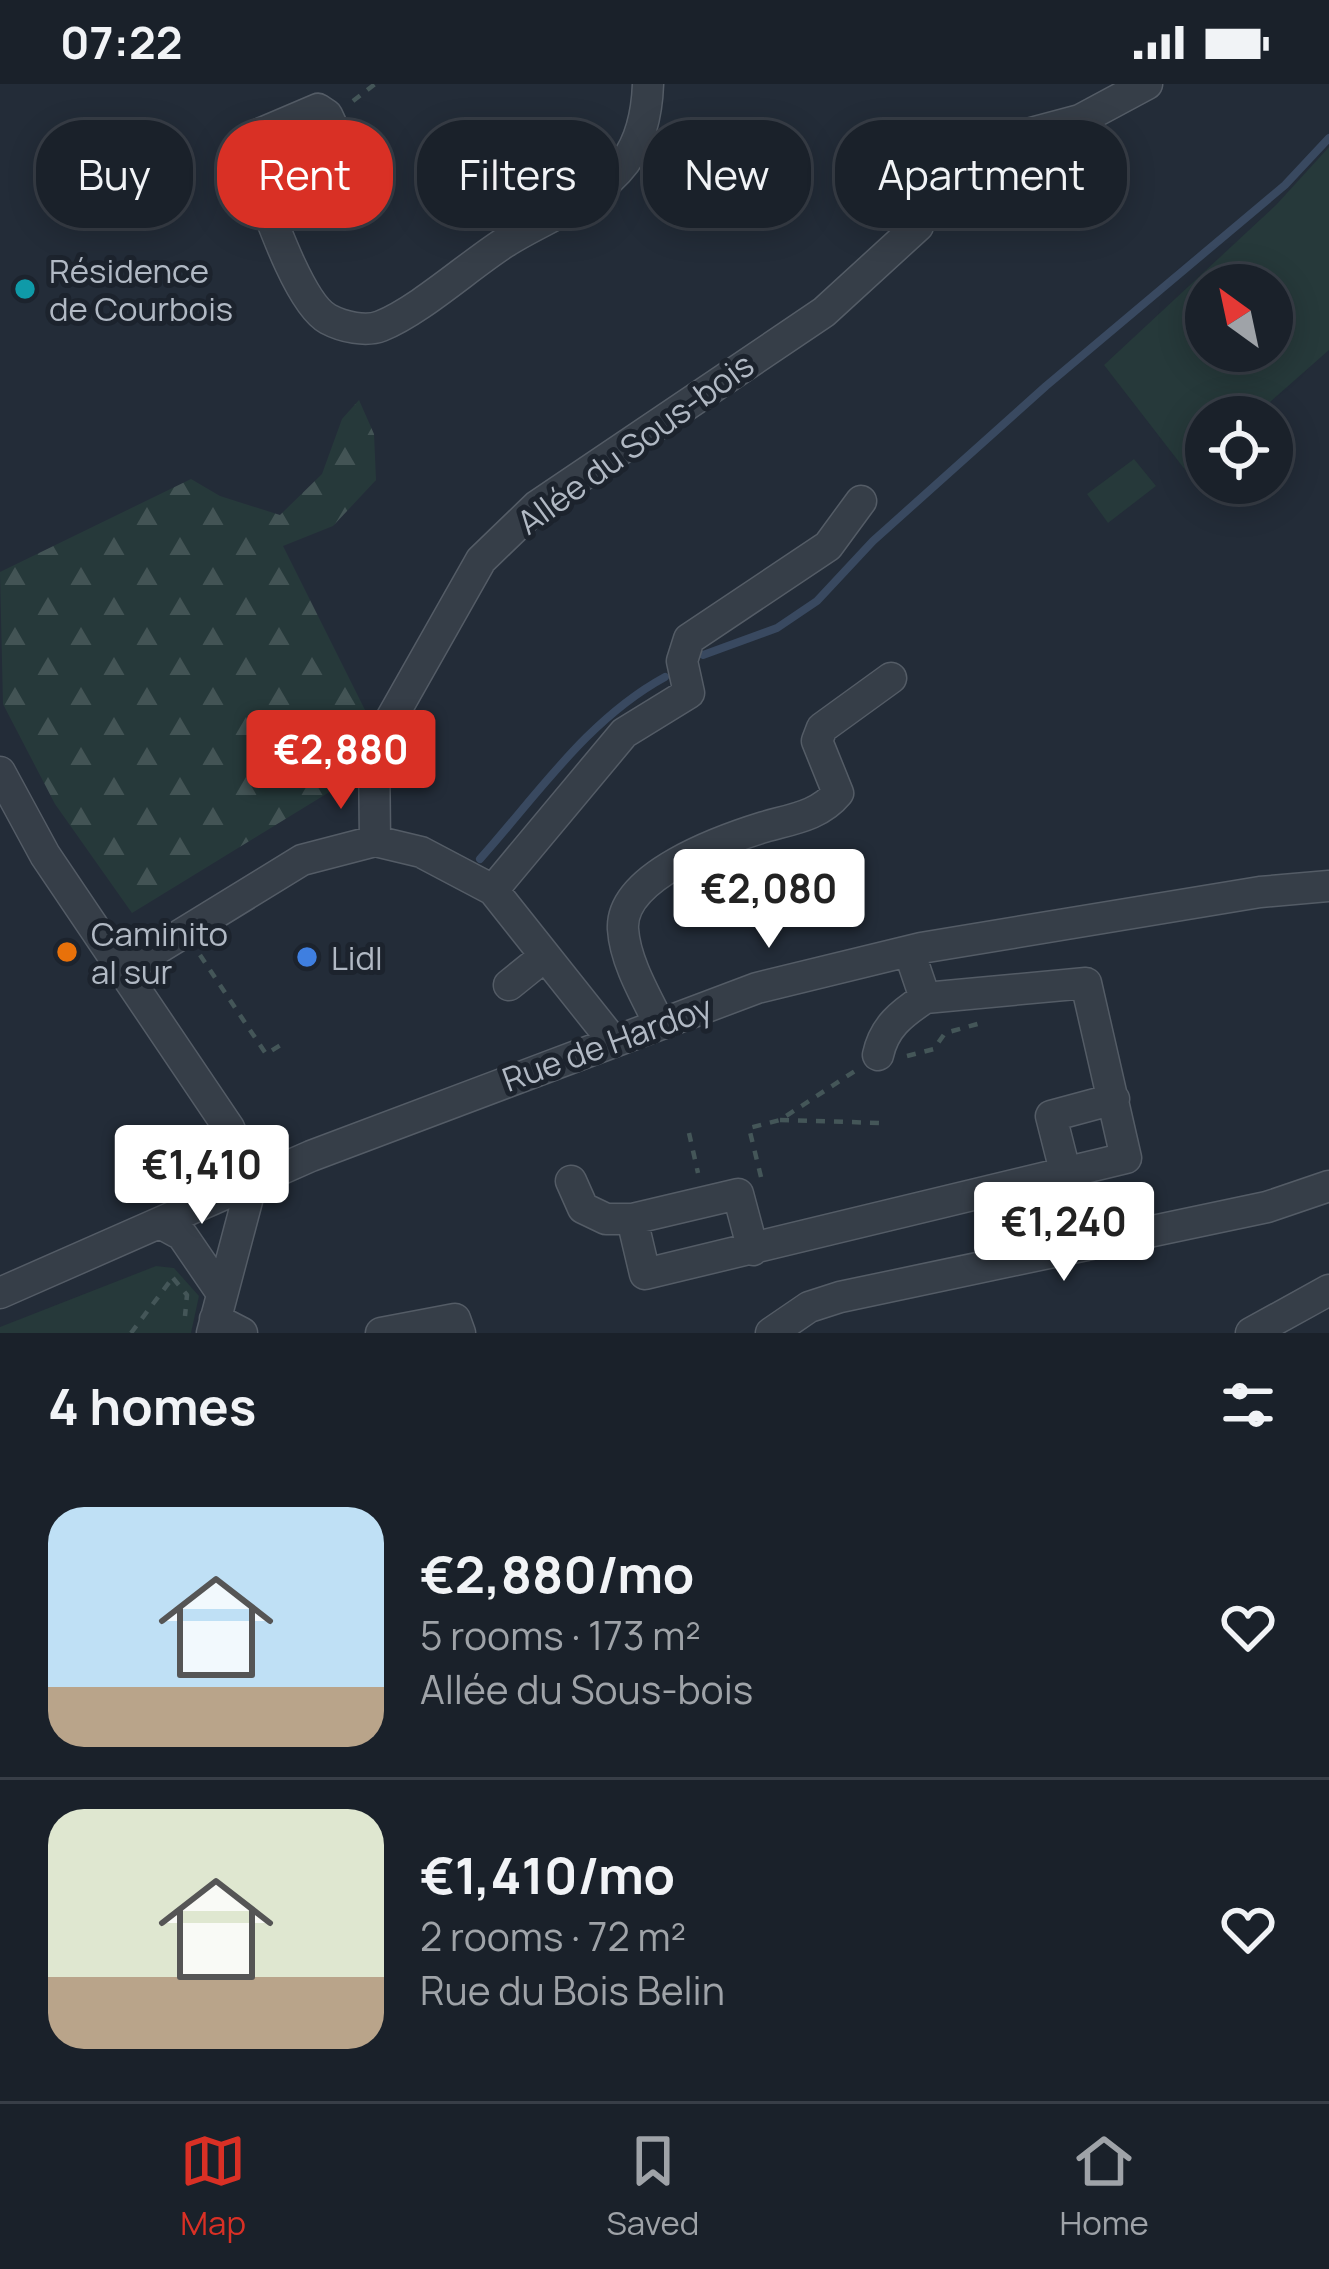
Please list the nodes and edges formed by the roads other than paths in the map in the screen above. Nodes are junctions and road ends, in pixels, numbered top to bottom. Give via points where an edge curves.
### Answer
1 (648, 84) edge
2 (1147, 84) edge
3 (1080, 120) edge
4 (278, 228) edge
5 (916, 228) edge
6 (861, 501) dead end
7 (891, 678) dead end
8 (0, 772) edge
9 (375, 841) junction
10 (1329, 886) edge
11 (493, 890) junction
12 (909, 951) junction
13 (542, 953) junction
14 (123, 970) junction
15 (508, 985) dead end
16 (925, 998) junction
17 (659, 1024) junction
18 (613, 1041) junction
19 (878, 1057) road end
20 (1114, 1099) junction
21 (1066, 1175) junction
22 (571, 1181) dead end
23 (252, 1182) junction
24 (1329, 1186) edge
25 (632, 1219) junction
26 (160, 1223) junction
27 (753, 1250) junction
28 (1329, 1290) edge
29 (0, 1292) edge
30 (215, 1321) edge
31 (381, 1333) edge
32 (460, 1333) edge
33 (771, 1333) edge
34 (1251, 1333) edge

1 - 4 street via 645,121 604,186 379,327 348,328 323,317
2 - 3 street
5 - 9 street, Allée du Sous-bois via 824,312 537,506 482,560 374,749
6 - 11 street via 828,546 689,638 682,661 689,693 624,733
7 - 17 street via 822,728 817,741 838,793 825,809 658,873 632,898 622,922 626,948
8 - 14 street
9 - 11 street via 421,852
9 - 14 street via 302,860
10 - 12 street, Rue de Hardoy
11 - 13 street
12 - 16 street
12 - 17 street, Rue de Hardoy via 757,988
13 - 15 street
13 - 18 street
14 - 23 street via 229,1128
16 - 19 street via 898,1016
16 - 20 street via 1087,983
17 - 18 street, Rue de Hardoy
18 - 23 street, Rue de Hardoy
20 - 21 street via 1126,1159
20 - 21 street via 1051,1116
21 - 27 street
22 - 25 street via 583,1208
23 - 26 street, Rue de Hardoy
23 - 30 street
24 - 33 street via 1267,1207 839,1297 809,1306
25 - 27 street via 645,1274
25 - 27 street via 739,1194
26 - 29 street, Rue de Hardoy
26 - 30 street via 182,1235
28 - 34 street
31 - 32 street via 455,1319

